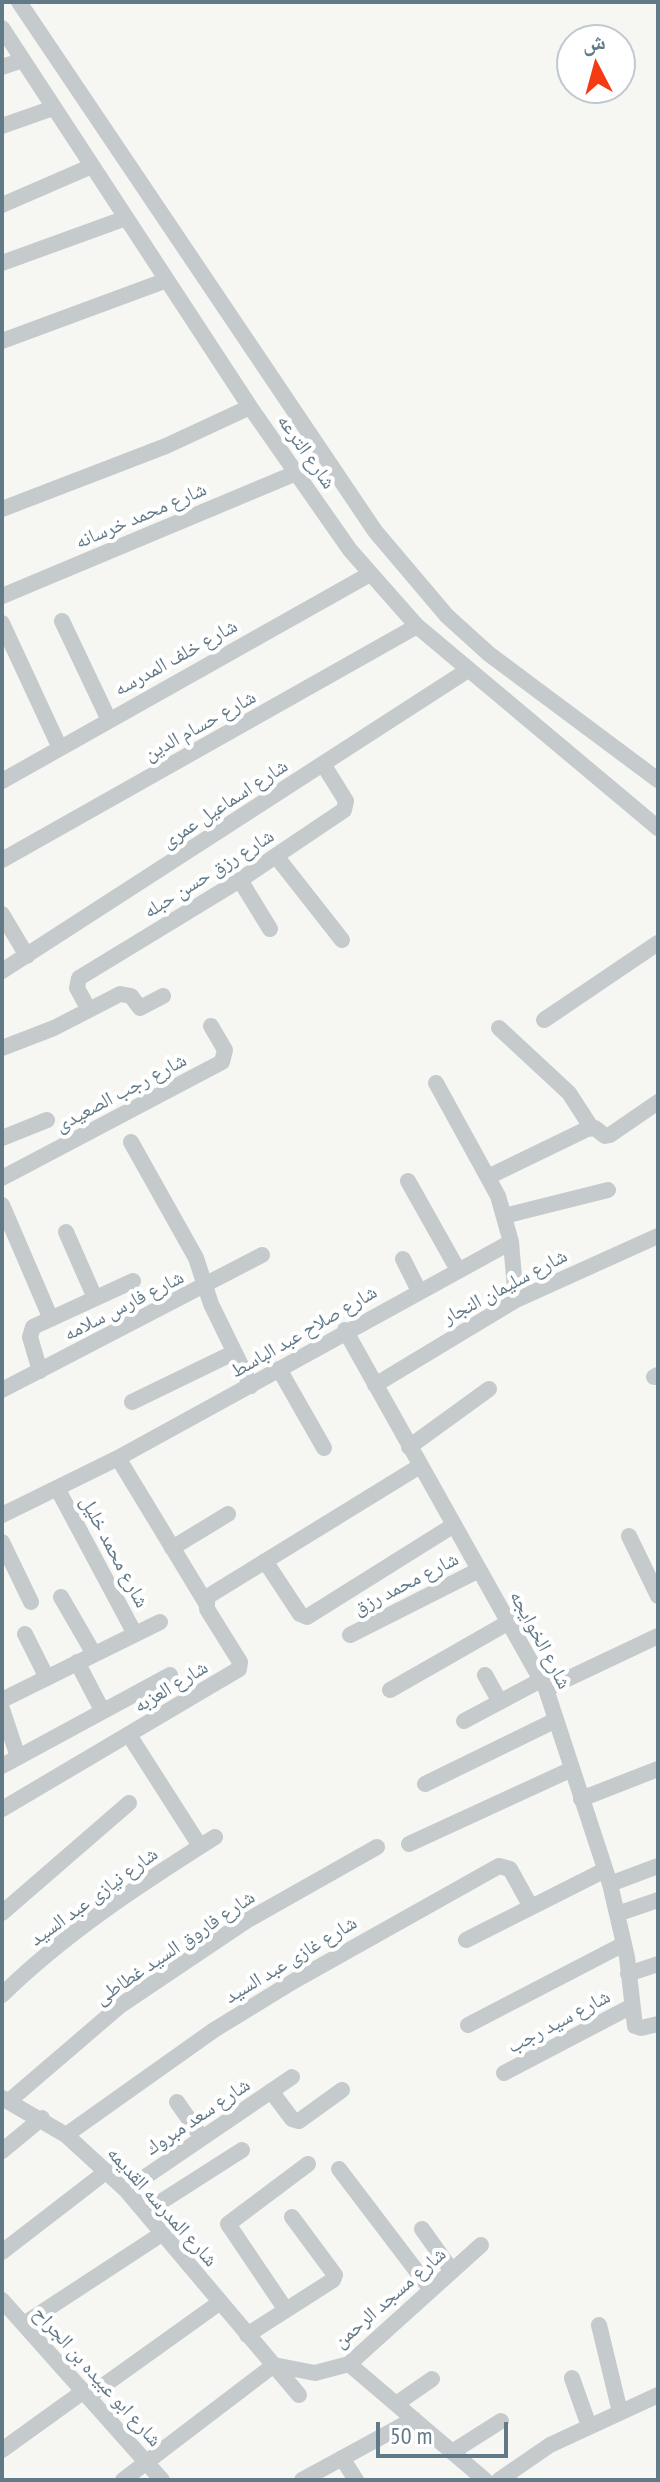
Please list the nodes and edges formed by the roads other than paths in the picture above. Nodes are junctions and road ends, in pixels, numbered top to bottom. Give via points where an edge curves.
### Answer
1 (19, 2) edge
2 (2, 28) edge
3 (23, 60) junction
4 (2, 67) edge
5 (53, 108) junction
6 (2, 126) edge
7 (92, 166) junction
8 (2, 205) edge
9 (126, 218) junction
10 (2, 263) edge
11 (167, 280) junction
12 (2, 341) edge
13 (250, 407) junction
14 (296, 473) junction
15 (2, 509) edge
16 (370, 574) junction
17 (2, 596) edge
18 (62, 621) dead end
19 (2, 623) edge
20 (417, 626) junction
21 (468, 670) junction
22 (108, 718) junction
23 (59, 746) junction
24 (323, 764) junction
25 (3, 776) edge
26 (658, 780) edge
27 (658, 828) edge
28 (276, 856) junction
29 (2, 860) edge
30 (240, 880) junction
31 (2, 914) edge
32 (270, 929) dead end
33 (342, 940) dead end
34 (658, 943) edge
35 (27, 956) junction
36 (2, 971) edge
37 (163, 996) dead end
38 (89, 1010) junction
39 (544, 1020) dead end
40 (211, 1026) dead end
41 (499, 1028) dead end
42 (2, 1048) edge
43 (436, 1083) dead end
44 (658, 1102) edge
45 (47, 1120) dead end
46 (591, 1127) junction
47 (2, 1138) edge
48 (131, 1142) dead end
49 (490, 1176) junction
50 (2, 1178) edge
51 (408, 1181) dead end
52 (608, 1190) dead end
53 (2, 1205) edge
54 (504, 1216) junction
55 (66, 1232) dead end
56 (658, 1236) edge
57 (511, 1242) junction
58 (262, 1255) dead end
59 (403, 1259) dead end
60 (458, 1270) junction
61 (133, 1281) dead end
62 (205, 1287) junction
63 (419, 1291) junction
64 (95, 1298) junction
65 (516, 1300) junction
66 (51, 1319) junction
67 (345, 1330) junction
68 (233, 1353) junction
69 (279, 1369) junction
70 (40, 1371) junction
71 (375, 1385) junction
72 (251, 1386) junction
73 (489, 1389) dead end
74 (2, 1390) edge
75 (132, 1402) dead end
76 (409, 1447) junction
77 (324, 1448) dead end
78 (118, 1458) junction
79 (420, 1466) junction
80 (57, 1488) junction
81 (228, 1514) dead end
82 (2, 1515) edge
83 (454, 1525) junction
84 (629, 1536) dead end
85 (2, 1542) edge
86 (172, 1548) junction
87 (265, 1561) junction
88 (479, 1570) junction
89 (658, 1596) edge
90 (61, 1597) dead end
91 (31, 1602) dead end
92 (206, 1603) junction
93 (160, 1622) dead end
94 (509, 1622) junction
95 (25, 1634) dead end
96 (135, 1634) junction
97 (350, 1635) dead end
98 (658, 1636) edge
99 (94, 1654) junction
100 (77, 1662) junction
101 (170, 1675) dead end
102 (485, 1675) dead end
103 (47, 1678) junction
104 (543, 1685) junction
105 (390, 1690) dead end
106 (2, 1700) edge
107 (500, 1702) junction
108 (2, 1709) edge
109 (102, 1710) junction
110 (556, 1720) junction
111 (464, 1721) dead end
112 (129, 1735) junction
113 (18, 1757) junction
114 (2, 1766) edge
115 (572, 1769) junction
116 (658, 1769) edge
117 (425, 1784) dead end
118 (581, 1799) junction
119 (129, 1803) dead end
120 (2, 1809) edge
121 (215, 1837) dead end
122 (409, 1844) dead end
123 (200, 1846) junction
124 (377, 1847) dead end
125 (658, 1866) edge
126 (607, 1877) junction
127 (658, 1900) edge
128 (531, 1907) junction
129 (2, 1913) edge
130 (617, 1914) junction
131 (466, 1940) dead end
132 (624, 1944) junction
133 (658, 1964) edge
134 (628, 1974) junction
135 (2, 1995) edge
136 (632, 2006) junction
137 (468, 2025) dead end
138 (654, 2025) edge
139 (504, 2073) dead end
140 (292, 2077) dead end
141 (342, 2090) dead end
142 (271, 2091) junction
143 (5, 2099) edge
144 (177, 2102) dead end
145 (42, 2118) junction
146 (66, 2135) junction
147 (202, 2138) junction
148 (242, 2150) dead end
149 (2, 2151) edge
150 (308, 2164) dead end
151 (339, 2169) dead end
152 (107, 2171) junction
153 (126, 2190) junction
154 (145, 2212) junction
155 (292, 2217) dead end
156 (422, 2229) dead end
157 (163, 2233) junction
158 (481, 2245) dead end
159 (2, 2252) edge
160 (452, 2271) junction
161 (431, 2290) junction
162 (2, 2300) edge
163 (219, 2303) junction
164 (286, 2310) junction
165 (24, 2324) junction
166 (599, 2325) dead end
167 (247, 2335) junction
168 (349, 2364) junction
169 (274, 2365) junction
170 (572, 2378) dead end
171 (432, 2379) dead end
172 (87, 2393) junction
173 (299, 2395) dead end
174 (658, 2395) edge
175 (396, 2404) junction
176 (620, 2412) junction
177 (414, 2419) junction
178 (501, 2421) dead end
179 (589, 2426) junction
180 (2, 2450) edge
181 (452, 2452) junction
182 (342, 2458) junction
183 (147, 2463) junction
184 (310, 2478) edge
185 (123, 2480) edge
186 (162, 2480) edge
187 (356, 2480) edge
188 (485, 2480) edge
189 (499, 2480) edge

1 - 26 street, شارع الترعه via 375,531 411,576 489,654
2 - 3 street, شارع الترعه
3 - 4 street
3 - 5 street, شارع الترعه
5 - 6 street
5 - 7 street, شارع الترعه
7 - 8 street
7 - 9 street, شارع الترعه
9 - 10 street
9 - 11 street, شارع الترعه
11 - 12 street
11 - 13 street, شارع الترعه
13 - 14 street, شارع الترعه
13 - 15 street via 166,446
14 - 16 street, شارع الترعه
14 - 17 street, شارع محمد خرسانه
16 - 20 street, شارع الترعه
16 - 22 street, شارع خلف المدرسه
18 - 22 street
19 - 23 street
20 - 21 street, شارع الترعه
20 - 29 street, شارع حسام الدين
21 - 24 street, شارع اسماعيل عمرى
21 - 27 street, شارع الترعه
22 - 23 street, شارع خلف المدرسه
23 - 25 street, شارع خلف المدرسه
24 - 28 street, شارع رزق حسن حبله via 346,801 344,810
24 - 35 street, شارع اسماعيل عمرى
28 - 30 street, شارع رزق حسن حبله
28 - 33 street
30 - 32 street
30 - 38 street, شارع رزق حسن حبله via 79,978 77,988
31 - 35 street
34 - 39 street
35 - 36 street, شارع اسماعيل عمرى
37 - 38 street via 140,1008 131,996 120,994
38 - 42 street
40 - 50 street, شارع رجب الصعيدى via 225,1050 222,1062
41 - 46 street via 569,1093
43 - 49 street
44 - 46 street via 607,1136
45 - 47 street
46 - 49 street
48 - 62 street via 196,1258
49 - 54 street
51 - 60 street
52 - 54 street
53 - 66 street
54 - 57 street
55 - 64 street
56 - 65 street, شارع سليمان النجار
57 - 60 street, شارع صلاح عبد الباسط
57 - 65 street
58 - 62 street, شارع فارس سلامه
59 - 63 street
60 - 63 street, شارع صلاح عبد الباسط
61 - 64 street
62 - 68 street
62 - 70 street, شارع فارس سلامه
63 - 67 street, شارع صلاح عبد الباسط
64 - 66 street
65 - 71 street, شارع سليمان النجار
66 - 70 street via 29,1332
67 - 69 street, شارع صلاح عبد الباسط
67 - 71 street, شارع الخوايجه
68 - 72 street
68 - 75 street
69 - 72 street, شارع صلاح عبد الباسط
69 - 77 street
70 - 74 street, شارع فارس سلامه
71 - 76 street, شارع الخوايجه
72 - 78 street, شارع صلاح عبد الباسط
73 - 76 street
76 - 79 street, شارع الخوايجه
78 - 80 street, شارع صلاح عبد الباسط
78 - 86 street
79 - 83 street, شارع الخوايجه
79 - 87 street
80 - 82 street, شارع صلاح عبد الباسط
80 - 96 street, شارع محمد خليل
81 - 86 street
83 - 87 street via 307,1617
83 - 88 street, شارع الخوايجه
84 - 89 street
85 - 91 street
86 - 92 street
87 - 92 street via 212,1593
88 - 94 street, شارع الخوايجه
88 - 97 street, شارع محمد رزق
90 - 99 street
92 - 112 street, شارع العزبه via 240,1662 239,1669
93 - 96 street
94 - 104 street, شارع الخوايجه
94 - 105 street
95 - 103 street
96 - 99 street
98 - 104 street
99 - 100 street
100 - 103 street
100 - 109 street
101 - 109 street
102 - 107 street
103 - 106 street
104 - 107 street
104 - 110 street, شارع الخوايجه
107 - 111 street
108 - 113 street
109 - 113 street
110 - 115 street, شارع الخوايجه
110 - 117 street
112 - 120 street, شارع العزبه
112 - 123 street
113 - 114 street
115 - 118 street, شارع الخوايجه
115 - 122 street
116 - 118 street
118 - 126 street, شارع الخوايجه
119 - 129 street
121 - 123 street, شارع نيازى عبد السيد
123 - 135 street, شارع نيازى عبد السيد via 102,1913
124 - 143 street, شارع فاروق السيد غطاطى via 246,1921 121,2005
125 - 126 street
126 - 128 street
126 - 130 street, شارع الخوايجه
127 - 130 street
128 - 131 street
128 - 146 street, شارع غازى عبد السيد via 510,1869 499,1866 214,2030
130 - 132 street, شارع الخوايجه
132 - 134 street, شارع الخوايجه
132 - 137 street
133 - 134 street
134 - 136 street, شارع الخوايجه
136 - 138 street via 635,2026
136 - 139 street, شارع سيد رجب
140 - 142 street, شارع سعد مبروك
141 - 142 street via 299,2121
142 - 147 street, شارع سعد مبروك
143 - 145 street, شارع المدرسه القديمه
144 - 147 street
145 - 146 street, شارع المدرسه القديمه
145 - 149 street
146 - 152 street, شارع المدرسه القديمه
147 - 153 street, شارع سعد مبروك
148 - 154 street
150 - 164 street via 228,2224
151 - 161 street
152 - 153 street, شارع المدرسه القديمه
152 - 159 street
153 - 154 street, شارع المدرسه القديمه
154 - 157 street, شارع المدرسه القديمه
155 - 164 street via 335,2275
156 - 160 street
157 - 163 street, شارع المدرسه القديمه
157 - 165 street
158 - 160 street, شارع مسجد الرحمن
160 - 161 street, شارع مسجد الرحمن
161 - 168 street, شارع مسجد الرحمن
162 - 165 street, شارع ابو عبيده بن الجراح
163 - 167 street, شارع المدرسه القديمه
163 - 172 street
164 - 167 street
165 - 172 street, شارع ابو عبيده بن الجراح
166 - 176 street
167 - 169 street, شارع المدرسه القديمه
168 - 169 street, شارع مسجد الرحمن via 315,2373
168 - 175 street
169 - 173 street, شارع المدرسه القديمه
169 - 183 street
170 - 179 street
171 - 175 street
172 - 180 street
172 - 183 street, شارع ابو عبيده بن الجراح
174 - 176 street
175 - 177 street
176 - 179 street
177 - 181 street
177 - 182 street
178 - 181 street
179 - 189 street
181 - 188 street
182 - 184 street
182 - 187 street
183 - 185 street
183 - 186 street, شارع ابو عبيده بن الجراح

